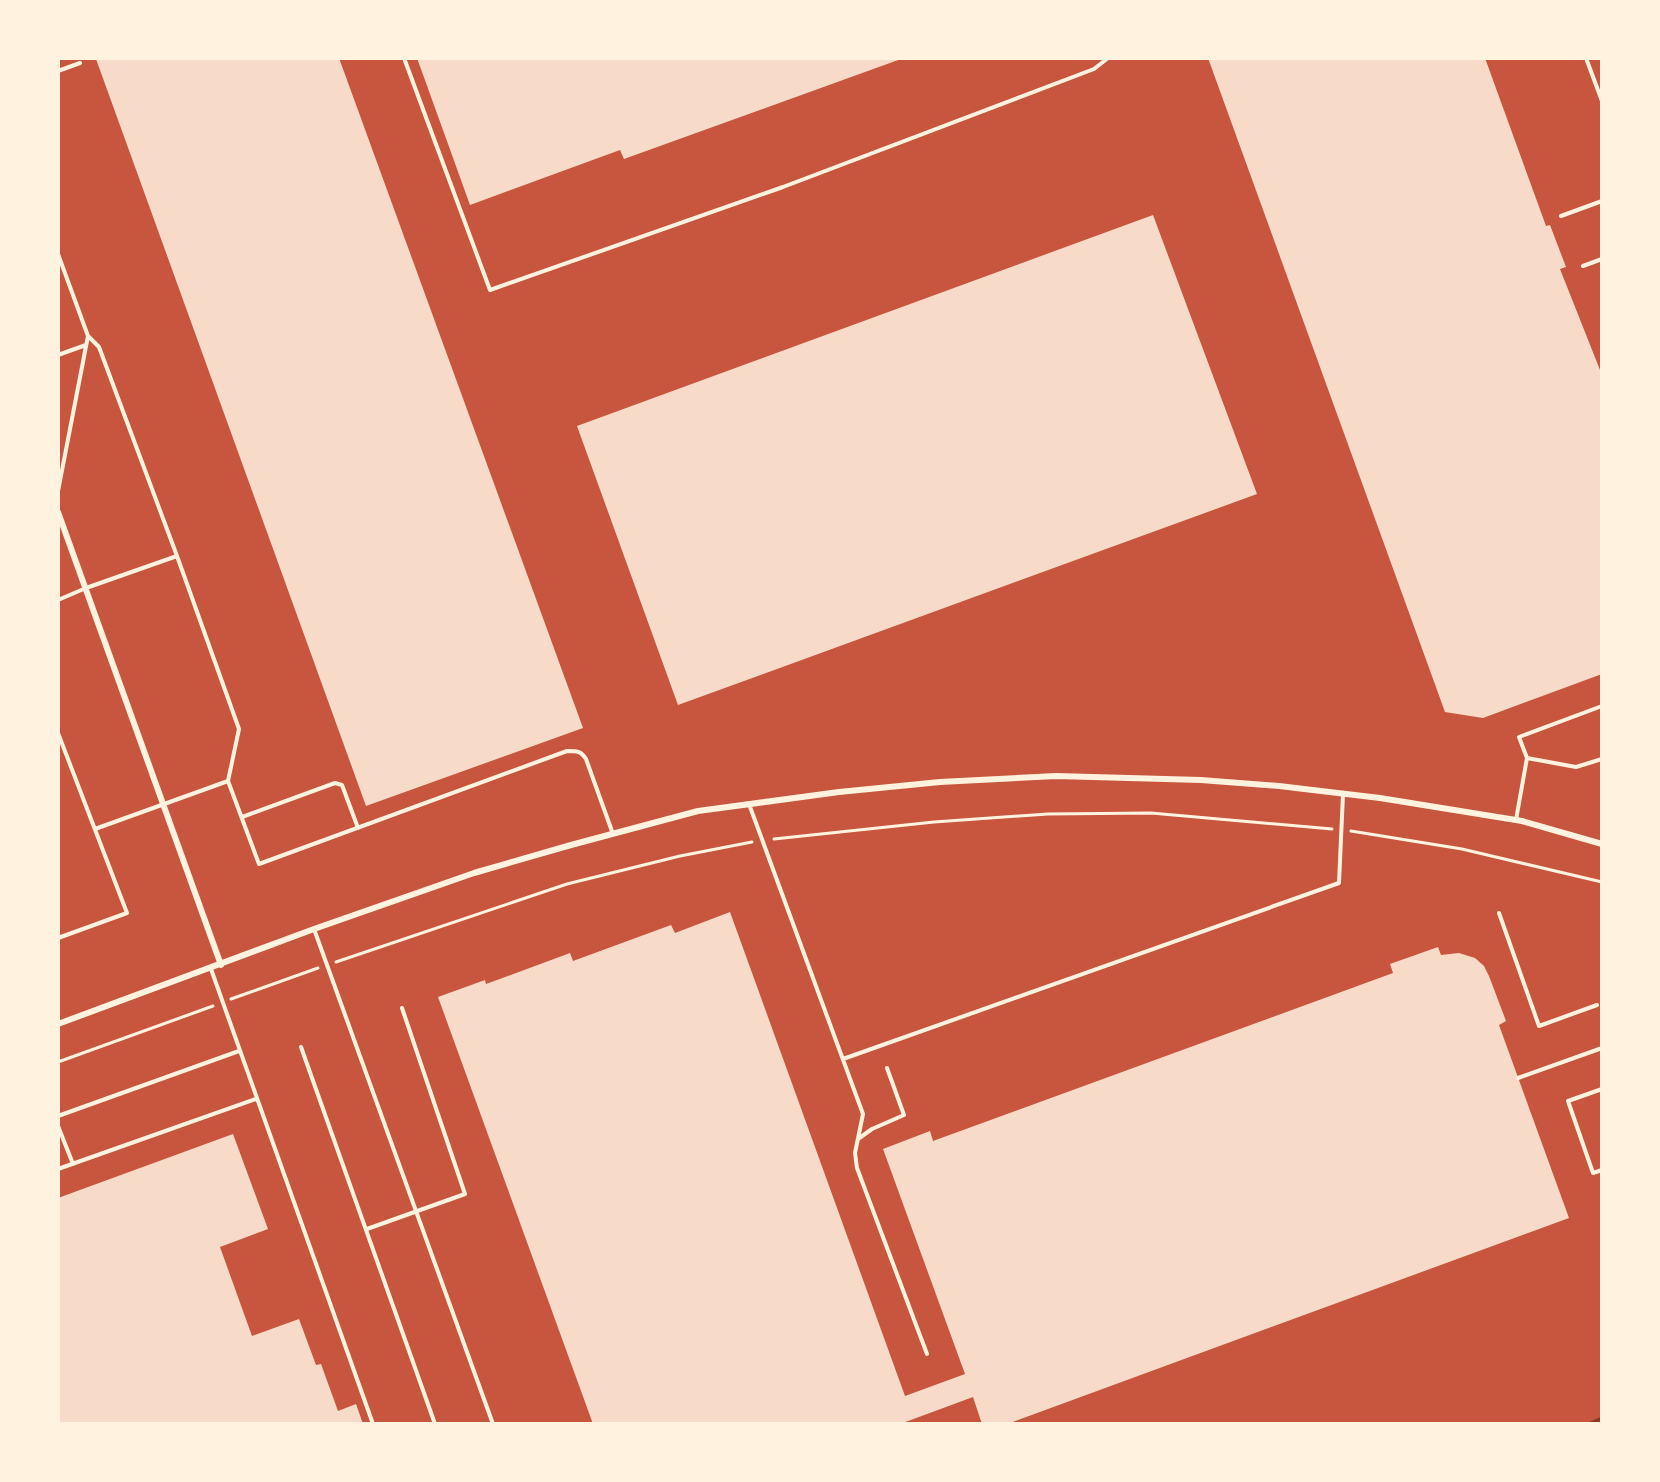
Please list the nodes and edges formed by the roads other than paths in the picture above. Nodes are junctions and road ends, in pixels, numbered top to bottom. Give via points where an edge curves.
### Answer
1 (404, 58) edge
2 (1108, 58) edge
3 (1586, 58) edge
4 (80, 63) dead end
5 (58, 71) edge
6 (1602, 101) edge
7 (1602, 201) edge
8 (1561, 216) dead end
9 (58, 254) edge
10 (1602, 259) edge
11 (1583, 266) dead end
12 (88, 336) junction
13 (86, 345) junction
14 (58, 355) edge
15 (58, 491) edge
16 (58, 512) edge
17 (177, 556) junction
18 (86, 588) junction
19 (58, 600) edge
20 (1602, 706) edge
21 (58, 733) edge
22 (1527, 758) junction
23 (1602, 759) edge
24 (228, 782) junction
25 (1343, 794) junction
26 (750, 804) junction
27 (164, 805) junction
28 (242, 817) junction
29 (1516, 820) junction
30 (358, 828) junction
31 (95, 829) junction
32 (613, 834) junction
33 (1602, 844) edge
34 (1499, 913) dead end
35 (314, 929) junction
36 (58, 938) edge
37 (221, 965) junction
38 (211, 969) junction
39 (1597, 1005) dead end
40 (402, 1008) dead end
41 (58, 1024) edge
42 (301, 1047) dead end
43 (1602, 1048) edge
44 (239, 1051) junction
45 (843, 1059) junction
46 (887, 1068) dead end
47 (1518, 1078) dead end
48 (1602, 1089) edge
49 (256, 1099) junction
50 (58, 1116) edge
51 (58, 1126) edge
52 (857, 1139) junction
53 (73, 1164) junction
54 (58, 1169) edge
55 (1602, 1170) edge
56 (417, 1212) junction
57 (367, 1229) junction
58 (927, 1354) dead end
59 (373, 1424) edge
60 (435, 1424) edge
61 (493, 1424) edge

1 - 2 lane via 490,290 783,187 1094,69
3 - 6 lane
4 - 5 lane
7 - 8 lane
9 - 12 lane
10 - 11 lane
12 - 13 lane
12 - 17 lane via 99,346
13 - 14 lane
13 - 15 lane
16 - 18 street
17 - 18 lane
17 - 24 lane via 239,729
18 - 19 lane
18 - 27 street
20 - 22 lane via 1519,737
21 - 31 lane
22 - 23 lane via 1576,767
22 - 29 lane
24 - 27 lane
24 - 28 lane
25 - 26 street via 1201,780 1056,776 940,782
25 - 29 street
25 - 45 lane via 1339,883
26 - 32 street via 698,811
26 - 45 lane
27 - 31 lane
27 - 37 street
28 - 30 lane via 335,783 342,785
28 - 30 lane via 259,864
29 - 33 street
30 - 32 lane via 556,755 577,751 586,759
31 - 36 lane via 127,913
32 - 35 street via 474,873
34 - 39 lane via 1539,1026
35 - 37 street
35 - 56 lane
37 - 38 street
38 - 41 street
38 - 44 lane
40 - 56 lane via 465,1194
42 - 57 lane
43 - 47 lane
44 - 49 lane
44 - 50 lane
45 - 52 lane via 863,1114
46 - 52 lane via 904,1115
48 - 55 lane via 1568,1101 1593,1173
49 - 53 lane
49 - 59 lane
51 - 53 lane
52 - 58 lane via 858,1168
53 - 54 lane
56 - 57 lane
56 - 61 lane
57 - 60 lane

